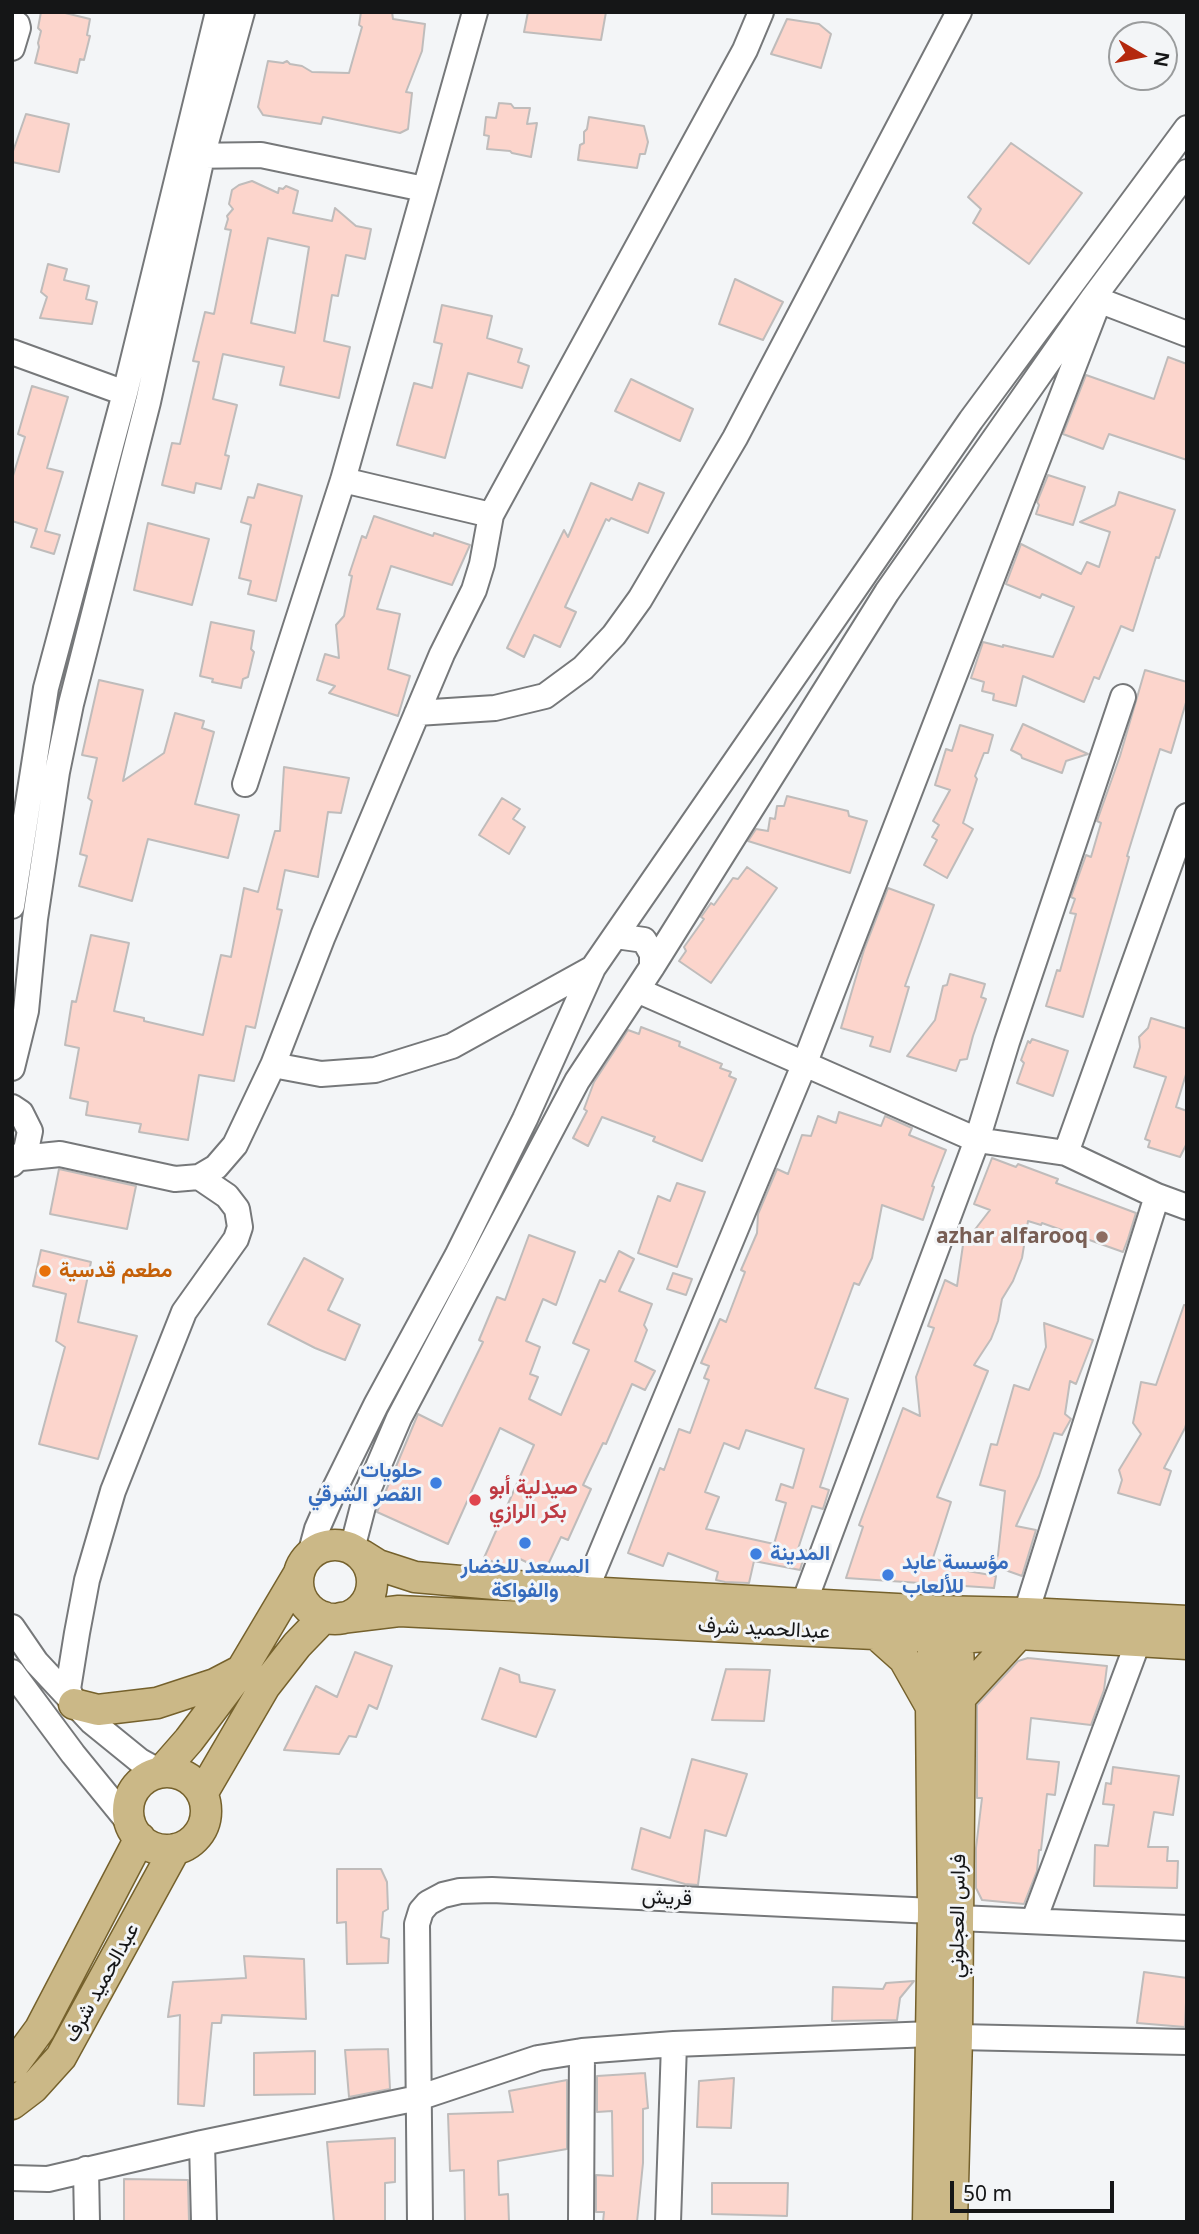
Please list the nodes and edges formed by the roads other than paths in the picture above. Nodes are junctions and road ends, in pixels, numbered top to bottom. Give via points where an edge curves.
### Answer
1 (218, 12) edge
2 (242, 12) edge
3 (475, 12) edge
4 (761, 12) edge
5 (959, 12) edge
6 (12, 21) edge
7 (12, 48) edge
8 (1187, 128) edge
9 (191, 156) junction
10 (1187, 172) edge
11 (424, 189) junction
12 (1096, 299) junction
13 (1187, 334) edge
14 (12, 352) edge
15 (125, 393) junction
16 (343, 480) junction
17 (491, 515) junction
18 (1123, 697) dead end
19 (417, 713) junction
20 (245, 784) dead end
21 (1187, 816) edge
22 (12, 906) edge
23 (616, 936) junction
24 (652, 967) junction
25 (593, 968) junction
26 (637, 990) junction
27 (579, 1000) junction
28 (617, 1021) junction
29 (273, 1065) junction
30 (804, 1065) junction
31 (12, 1068) edge
32 (12, 1107) edge
33 (30, 1130) junction
34 (977, 1140) junction
35 (60, 1153) junction
36 (1066, 1153) junction
37 (16, 1161) edge
38 (199, 1177) junction
39 (1157, 1196) junction
40 (1187, 1207) edge
41 (357, 1552) junction
42 (304, 1565) junction
43 (585, 1592) junction
44 (804, 1603) junction
45 (333, 1617) junction
46 (1187, 1621) edge
47 (1023, 1623) junction
48 (945, 1624) junction
49 (12, 1628) edge
50 (876, 1634) junction
51 (1138, 1642) junction
52 (1187, 1644) edge
53 (242, 1671) junction
54 (12, 1672) edge
55 (960, 1698) junction
56 (74, 1704) junction
57 (931, 1706) junction
58 (160, 1772) junction
59 (202, 1794) junction
60 (135, 1831) junction
61 (176, 1849) junction
62 (118, 1882) junction
63 (150, 1897) junction
64 (945, 1914) junction
65 (1034, 1920) junction
66 (1187, 1928) edge
67 (944, 2036) junction
68 (1187, 2042) edge
69 (674, 2044) junction
70 (582, 2051) junction
71 (12, 2067) edge
72 (418, 2098) junction
73 (12, 2104) edge
74 (202, 2143) junction
75 (86, 2169) junction
76 (12, 2178) edge
77 (88, 2222) edge
78 (204, 2222) edge
79 (420, 2222) edge
80 (582, 2222) edge
81 (668, 2222) edge
82 (928, 2222) edge
83 (952, 2222) edge

1 - 9 street
2 - 9 street
3 - 11 street
4 - 17 street via 745,50
5 - 19 street via 735,438 614,635 583,668 545,696 495,708
6 - 7 street via 18,28
8 - 23 street via 971,420
9 - 11 street via 261,155
9 - 15 street
9 - 31 street via 148,402 57,772 26,1011
10 - 12 street
11 - 16 street
12 - 13 street
12 - 24 street via 887,592
12 - 30 street
14 - 15 street
15 - 22 street via 46,688
16 - 17 street
16 - 20 street
17 - 19 street via 474,590
18 - 34 street
19 - 29 street
21 - 36 street
23 - 24 street via 644,940 652,954
23 - 25 street
24 - 26 street
25 - 27 street
25 - 29 street via 452,1046 375,1070 321,1074
26 - 28 street
26 - 30 street
27 - 28 street via 582,1010 595,1020
27 - 42 street via 463,1243 358,1440
28 - 41 street via 577,1081 399,1418 366,1496
29 - 38 street via 235,1145 216,1167
30 - 34 street
30 - 43 street
32 - 33 street
33 - 35 street
33 - 37 street via 26,1150
34 - 36 street
34 - 44 street
35 - 37 street
35 - 38 street via 175,1179
36 - 39 street
38 - 56 street via 227,1196 237,1209 240,1227 184,1312 113,1491 77,1633 68,1689
39 - 40 street
39 - 47 street
41 - 42 main road via 330,1545 319,1548
41 - 43 main road, عبدالحميد شرف via 387,1569 415,1577
41 - 45 main road via 368,1565 372,1587 361,1608
42 - 45 main road via 302,1596 307,1605
42 - 53 main road
43 - 44 main road, عبدالحميد شرف
44 - 48 main road, عبدالحميد شرف
45 - 50 main road, عبدالحميد شرف via 399,1611
45 - 59 main road via 297,1645 265,1686
46 - 47 main road, عبدالحميد شرف
47 - 48 main road, عبدالحميد شرف
47 - 51 main road, عبدالحميد شرف
47 - 55 main road
48 - 50 main road, عبدالحميد شرف
48 - 55 main road, فراس العجلوني
48 - 57 main road, فراس العجلوني
49 - 56 street
50 - 57 main road via 904,1659
51 - 52 main road, عبدالحميد شرف
51 - 65 street
53 - 56 main road via 157,1703 98,1710
53 - 58 main road
54 - 60 street
55 - 64 main road, فراس العجلوني
56 - 58 street via 107,1737
57 - 64 main road, فراس العجلوني
58 - 59 main road via 181,1774
58 - 60 main road via 133,1792 128,1814
59 - 61 main road via 204,1823 193,1840
60 - 61 main road via 156,1848
60 - 62 main road, عبدالحميد شرف
61 - 63 main road, عبدالحميد شرف
62 - 63 main road via 136,1885
62 - 71 main road, عبدالحميد شرف via 40,2029
63 - 73 main road, عبدالحميد شرف via 61,2057
64 - 65 street, قريش
64 - 67 main road, فراس العجلوني
64 - 72 street, قريش via 492,1890 443,1895 428,1903 417,1924
65 - 66 street, قريش
67 - 68 street
67 - 69 street
67 - 82 main road, فراس العجلوني
67 - 83 main road, فراس العجلوني
69 - 70 street
69 - 81 street
70 - 72 street via 538,2058
70 - 80 street
72 - 74 street
72 - 79 street
74 - 75 street
74 - 78 street
75 - 76 street via 48,2179
75 - 77 street

